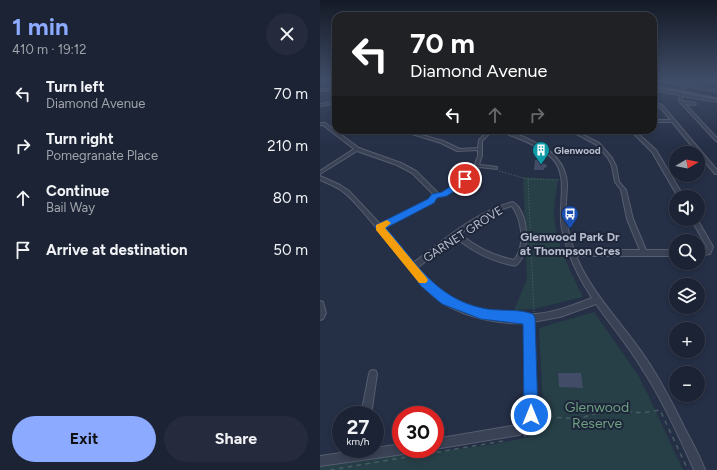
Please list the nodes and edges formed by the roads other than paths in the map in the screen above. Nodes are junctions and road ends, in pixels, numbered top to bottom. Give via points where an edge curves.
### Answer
1 (683, 103) edge
2 (688, 103) edge
3 (657, 104) edge
4 (694, 104) dead end
5 (657, 121) edge
6 (674, 121) junction
7 (322, 124) edge
8 (332, 131) edge
9 (337, 134) edge
10 (414, 134) edge
11 (487, 134) edge
12 (508, 134) edge
13 (579, 134) edge
14 (636, 134) edge
15 (717, 140) edge
16 (357, 148) junction
17 (479, 149) junction
18 (478, 166) junction
19 (495, 168) road end
20 (717, 172) edge
21 (320, 173) edge
22 (320, 178) edge
23 (677, 190) edge
24 (435, 196) junction
25 (699, 226) edge
26 (380, 227) junction
27 (457, 235) junction
28 (714, 250) edge
29 (572, 253) junction
30 (644, 253) junction
31 (669, 253) edge
32 (413, 267) junction
33 (597, 300) junction
34 (320, 304) edge
35 (321, 315) edge
36 (532, 315) junction
37 (373, 374) dead end
38 (368, 406) edge
39 (444, 443) edge
40 (332, 458) edge
41 (320, 461) edge
42 (700, 470) edge

1 - 15 street
2 - 4 street
3 - 6 street
5 - 6 street
6 - 20 street
7 - 8 street
9 - 16 street
10 - 17 street via 459,150
11 - 17 street via 480,140
12 - 29 street via 539,147 559,164 565,180 562,202 564,223
13 - 30 street via 595,142 614,166 617,182
14 - 23 street via 654,151
16 - 21 street
16 - 24 street via 399,164 420,177
17 - 18 street
18 - 19 street
18 - 24 street via 456,187
22 - 26 street via 346,191
24 - 26 street via 431,201
25 - 28 street
26 - 32 street
27 - 27 street, GARNET GROVE via 497,209 514,204 519,210 523,238 520,258 515,263 493,258 476,251
27 - 32 street, GARNET GROVE
29 - 30 street
29 - 33 street
30 - 31 street
32 - 36 street via 435,293 462,308 499,317
33 - 36 street via 569,311
33 - 42 street via 657,384
34 - 35 street
36 - 39 street via 531,415 528,424 520,430
37 - 38 street
40 - 41 street

